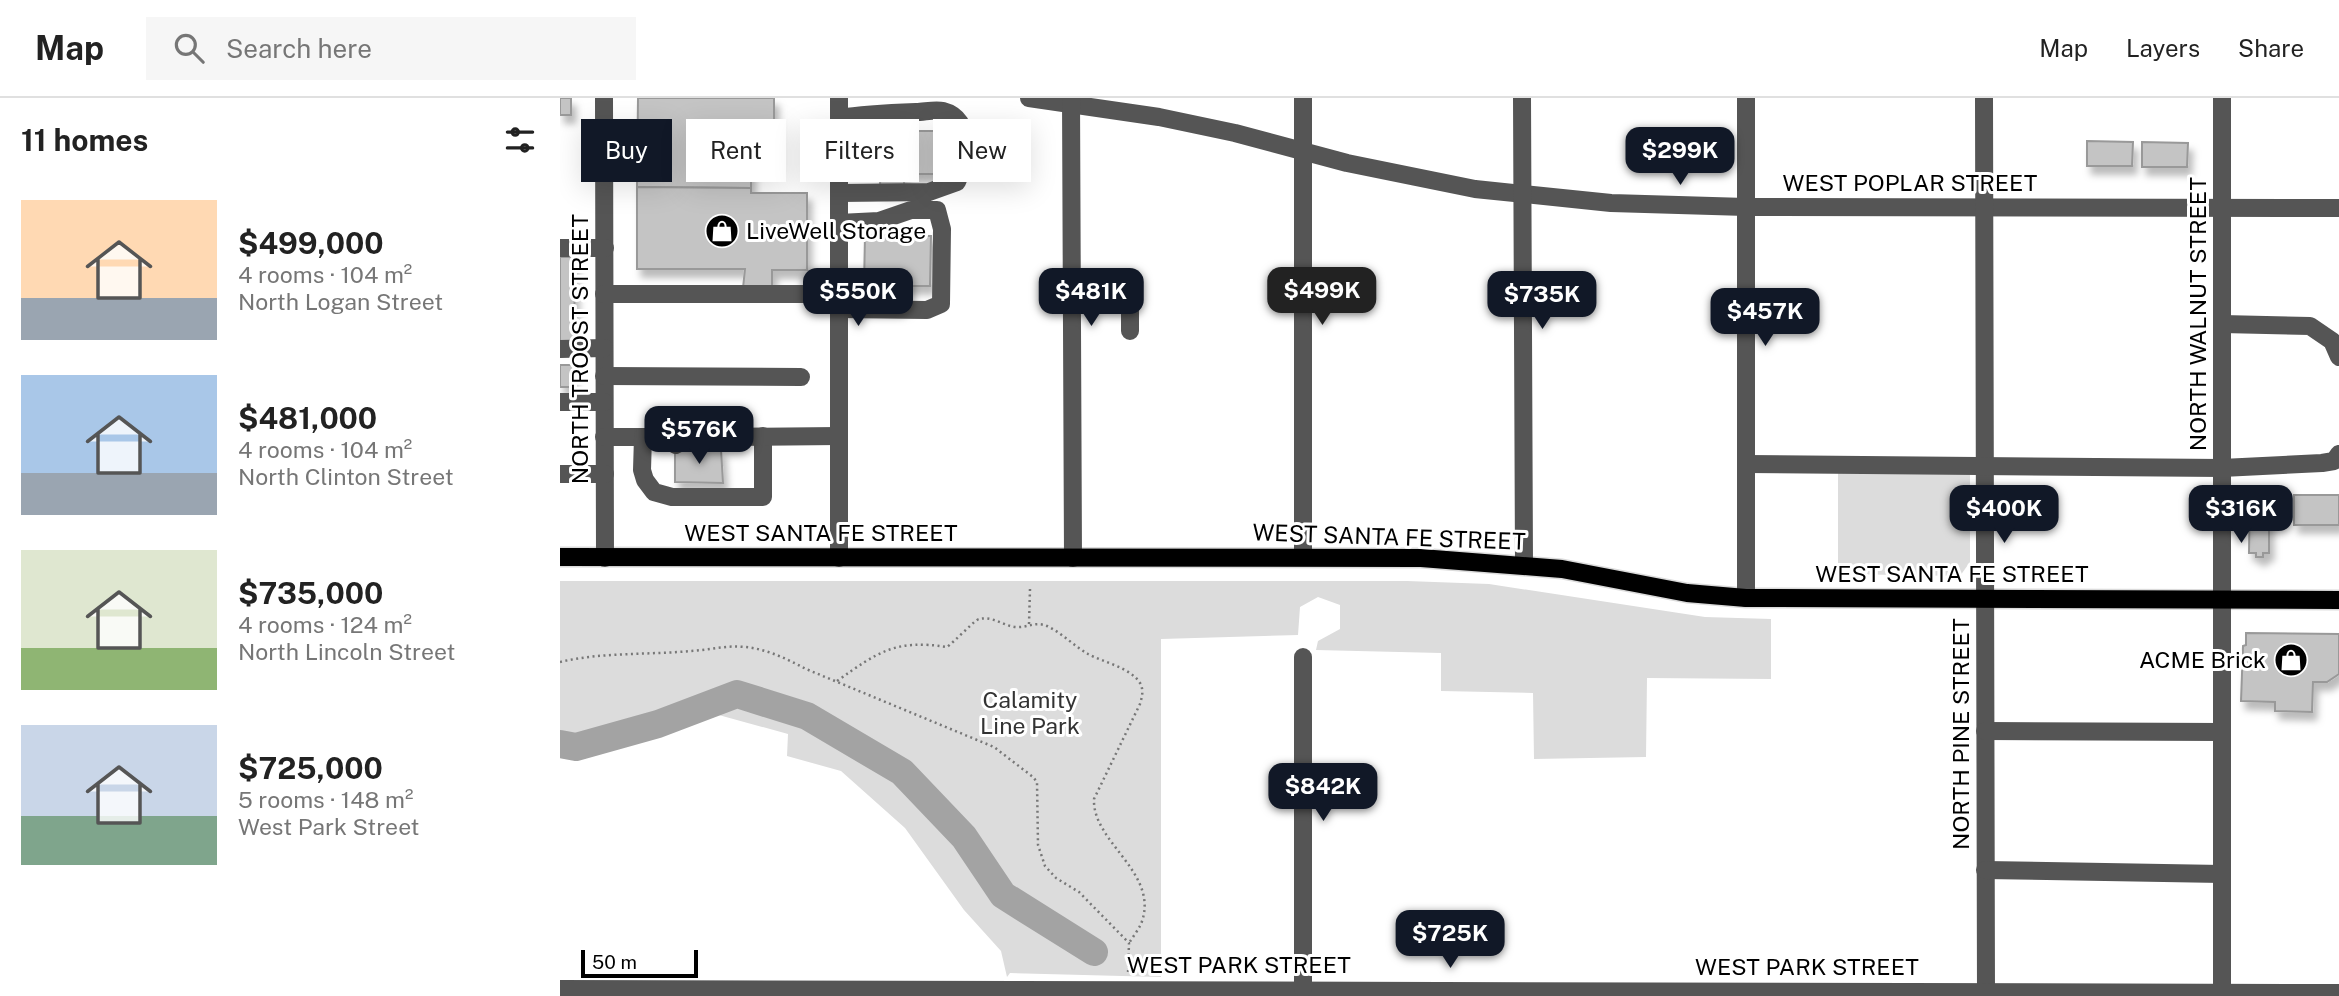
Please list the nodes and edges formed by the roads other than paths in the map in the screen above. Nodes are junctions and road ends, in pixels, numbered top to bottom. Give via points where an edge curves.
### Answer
1 (604, 98) edge
2 (839, 98) edge
3 (1029, 98) edge
4 (1303, 98) edge
5 (1522, 98) edge
6 (1746, 98) edge
7 (1984, 98) edge
8 (2222, 98) edge
9 (1071, 101) edge
10 (943, 105) edge
11 (839, 118) junction
12 (1303, 151) junction
13 (839, 193) junction
14 (1522, 195) junction
15 (1746, 207) junction
16 (1985, 207) junction
17 (2339, 208) edge
18 (2222, 209) junction
19 (839, 223) junction
20 (560, 248) edge
21 (605, 248) junction
22 (1072, 282) junction
23 (604, 294) junction
24 (839, 302) junction
25 (2222, 324) junction
26 (1130, 331) dead end
27 (604, 348) junction
28 (560, 349) edge
29 (2339, 356) edge
30 (604, 376) junction
31 (801, 377) dead end
32 (560, 402) edge
33 (604, 402) junction
34 (763, 436) junction
35 (839, 436) junction
36 (643, 437) junction
37 (673, 437) tunnel mouth
38 (700, 437) tunnel mouth
39 (604, 438) junction
40 (2339, 454) edge
41 (1746, 464) junction
42 (1985, 467) junction
43 (2222, 468) junction
44 (560, 474) edge
45 (605, 474) junction
46 (1303, 556) junction
47 (560, 557) edge
48 (605, 558) junction
49 (839, 558) junction
50 (1073, 558) junction
51 (1524, 564) junction
52 (1746, 598) junction
53 (2222, 598) junction
54 (1985, 600) junction
55 (2339, 600) edge
56 (1303, 657) dead end
57 (1985, 731) junction
58 (2222, 732) junction
59 (1985, 870) junction
60 (2222, 874) junction
61 (560, 989) edge
62 (1303, 989) junction
63 (693, 992) edge
64 (1008, 993) edge
65 (2339, 993) edge
66 (1986, 994) edge
67 (2222, 994) edge

1 - 21 street, NORTH TROOST STREET
2 - 11 street
3 - 9 street, WEST POPLAR STREET
4 - 12 street
5 - 14 street
6 - 15 street
7 - 16 street, NORTH PINE STREET
8 - 18 street, NORTH WALNUT STREET
9 - 12 street, WEST POPLAR STREET
9 - 22 street
10 - 11 street
10 - 13 street via 966,139 964,167 957,182 929,192
11 - 13 street
12 - 14 street, WEST POPLAR STREET via 1426,180
12 - 46 street
13 - 19 street
14 - 15 street, WEST POPLAR STREET
14 - 51 street
15 - 16 street, WEST POPLAR STREET
15 - 41 street
16 - 18 street, WEST POPLAR STREET
16 - 42 street, NORTH PINE STREET
17 - 18 street, WEST POPLAR STREET
18 - 25 street, NORTH WALNUT STREET
19 - 24 street
19 - 24 street via 937,210 942,229 941,304 927,310
20 - 21 street
21 - 23 street, NORTH TROOST STREET
22 - 26 street via 1125,279 1130,283
22 - 50 street
23 - 24 street
23 - 27 street, NORTH TROOST STREET
24 - 35 street
25 - 29 street via 2310,326 2332,341
25 - 43 street, NORTH WALNUT STREET
27 - 28 street
27 - 30 street, NORTH TROOST STREET
30 - 31 street
30 - 33 street, NORTH TROOST STREET
32 - 33 street
33 - 39 street, NORTH TROOST STREET
34 - 35 street
34 - 36 street via 763,497 671,497 654,492 642,470
34 - 38 street
35 - 49 street
36 - 37 street
36 - 39 street
39 - 45 street, NORTH TROOST STREET
40 - 43 street via 2334,461 2322,463
41 - 42 street
41 - 52 street
42 - 43 street
42 - 54 street, NORTH PINE STREET
43 - 53 street, NORTH WALNUT STREET
44 - 45 street
45 - 48 street, NORTH TROOST STREET
46 - 50 main road, WEST SANTA FE STREET
46 - 51 main road, WEST SANTA FE STREET
47 - 48 main road, WEST SANTA FE STREET
48 - 49 main road, WEST SANTA FE STREET
49 - 50 main road, WEST SANTA FE STREET
51 - 52 main road, WEST SANTA FE STREET via 1687,593
52 - 54 main road, WEST SANTA FE STREET
53 - 54 main road, WEST SANTA FE STREET
53 - 55 main road, WEST SANTA FE STREET
53 - 58 street, NORTH WALNUT STREET
54 - 57 street, NORTH PINE STREET
56 - 62 street
57 - 58 street
57 - 59 street, NORTH PINE STREET
58 - 60 street, NORTH WALNUT STREET
59 - 60 street
59 - 66 street, NORTH PINE STREET
60 - 67 street, NORTH WALNUT STREET
61 - 63 street, WEST PARK STREET
62 - 64 street, WEST PARK STREET
62 - 66 street, WEST PARK STREET
63 - 64 street, WEST PARK STREET
65 - 67 street, WEST PARK STREET
66 - 67 street, WEST PARK STREET

